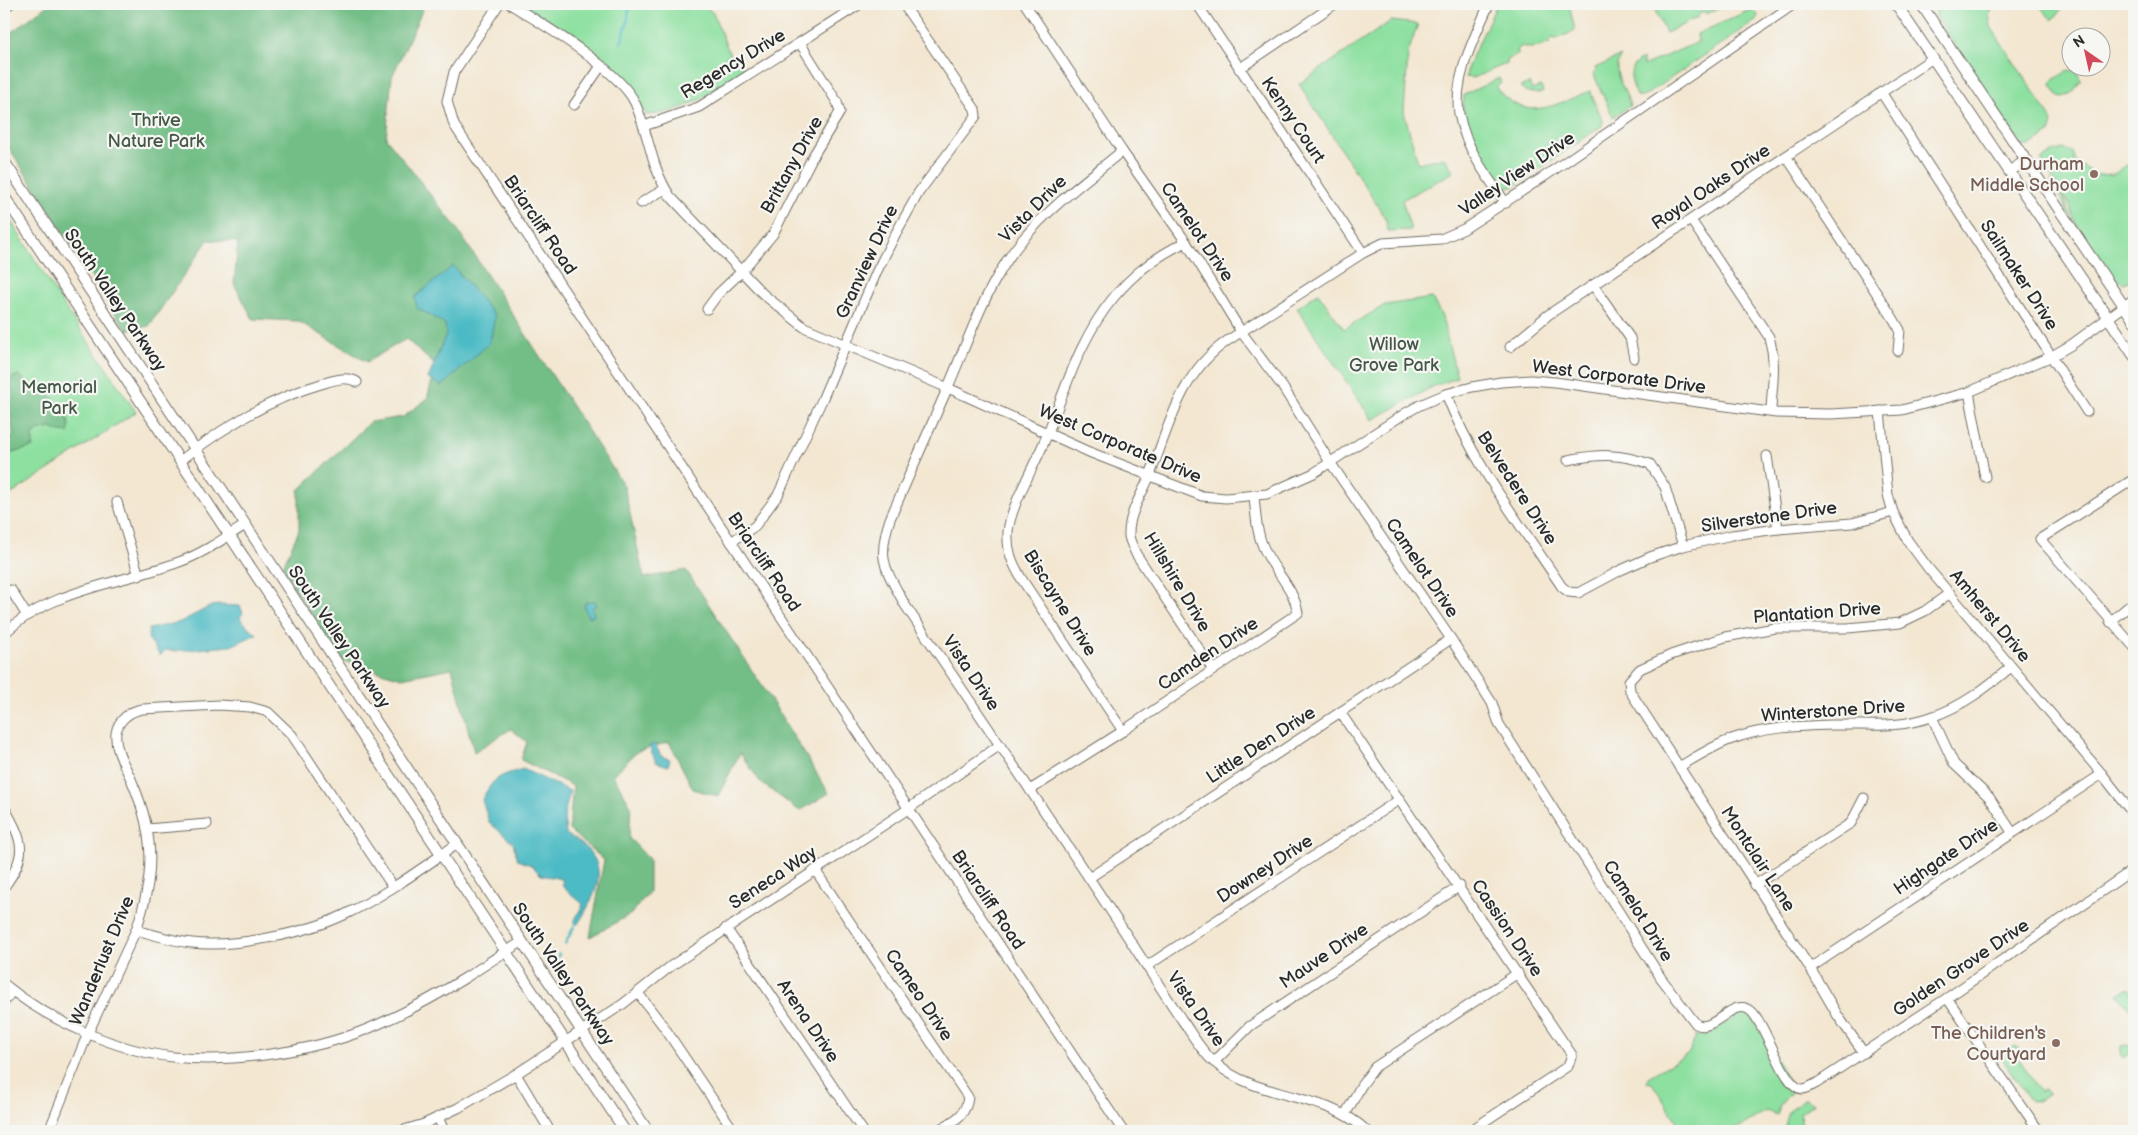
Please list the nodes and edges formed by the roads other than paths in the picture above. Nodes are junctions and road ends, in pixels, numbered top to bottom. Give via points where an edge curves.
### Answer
1 (10, 4) edge
2 (499, 4) edge
3 (510, 4) edge
4 (860, 4) edge
5 (903, 4) edge
6 (1025, 4) edge
7 (1197, 4) edge
8 (1335, 4) edge
9 (1490, 4) edge
10 (1794, 4) edge
11 (1896, 4) edge
12 (1921, 4) edge
13 (4, 8) edge
14 (800, 43) junction
15 (1933, 58) junction
16 (601, 66) junction
17 (1240, 69) junction
18 (1881, 92) junction
19 (574, 104) dead end
20 (644, 126) junction
21 (1122, 151) junction
22 (1786, 156) junction
23 (2027, 160) junction
24 (4, 161) edge
25 (2010, 171) junction
26 (666, 189) junction
27 (4, 196) edge
28 (1506, 202) junction
29 (640, 203) dead end
30 (1691, 220) junction
31 (1186, 242) junction
32 (1363, 253) junction
33 (741, 272) junction
34 (1593, 285) junction
35 (90, 290) junction
36 (2134, 299) edge
37 (74, 302) junction
38 (2125, 306) junction
39 (707, 309) dead end
40 (2109, 318) junction
41 (2134, 321) edge
42 (1242, 333) junction
43 (846, 346) junction
44 (1510, 347) dead end
45 (1898, 351) dead end
46 (2052, 356) junction
47 (2134, 356) edge
48 (1634, 358) dead end
49 (357, 382) dead end
50 (948, 388) junction
51 (1969, 392) junction
52 (1446, 394) junction
53 (1771, 411) junction
54 (1880, 412) junction
55 (2087, 412) dead end
56 (1048, 433) junction
57 (195, 449) junction
58 (1766, 456) dead end
59 (1568, 460) dead end
60 (180, 461) junction
61 (1330, 462) junction
62 (1149, 476) junction
63 (1984, 477) dead end
64 (2134, 479) edge
65 (1254, 496) junction
66 (117, 502) dead end
67 (1893, 512) junction
68 (245, 525) junction
69 (1778, 529) junction
70 (229, 535) junction
71 (731, 542) junction
72 (1682, 546) junction
73 (139, 576) junction
74 (11, 590) dead end
75 (1569, 592) joint
76 (1950, 592) junction
77 (2134, 602) edge
78 (26, 614) junction
79 (2110, 622) junction
80 (4, 634) edge
81 (1451, 639) junction
82 (2134, 648) edge
83 (2011, 667) junction
84 (1213, 670) junction
85 (1629, 681) joint
86 (1340, 712) junction
87 (1932, 717) junction
88 (1123, 731) junction
89 (1000, 745) junction
90 (1679, 767) junction
91 (2102, 774) junction
92 (1030, 790) junction
93 (1864, 798) dead end
94 (1400, 799) junction
95 (4, 807) edge
96 (908, 809) junction
97 (2134, 815) edge
98 (207, 824) dead end
99 (147, 829) junction
100 (2012, 832) junction
101 (458, 844) junction
102 (442, 855) junction
103 (2134, 869) edge
104 (815, 870) junction
105 (1089, 878) junction
106 (1755, 885) junction
107 (1460, 886) junction
108 (4, 888) edge
109 (393, 888) junction
110 (726, 928) junction
111 (136, 930) junction
112 (522, 942) junction
113 (506, 951) junction
114 (1147, 966) junction
115 (1810, 968) junction
116 (1518, 973) junction
117 (4, 984) edge
118 (12, 991) junction
119 (638, 992) junction
120 (1947, 998) junction
121 (4, 1002) edge
122 (581, 1031) junction
123 (88, 1033) junction
124 (566, 1041) junction
125 (1864, 1053) junction
126 (1214, 1062) junction
127 (516, 1074) junction
128 (1803, 1089) joint
129 (1345, 1115) junction
130 (438, 1117) junction
131 (49, 1131) edge
132 (401, 1131) edge
133 (444, 1131) edge
134 (550, 1131) edge
135 (625, 1131) edge
136 (648, 1131) edge
137 (734, 1131) edge
138 (863, 1131) edge
139 (937, 1131) edge
140 (1123, 1131) edge
141 (1367, 1131) edge
142 (1470, 1131) edge
143 (2039, 1131) edge

1 - 13 street
2 - 71 street, Briarcliff Road via 454,72 447,102 454,125
3 - 16 street, West Corporate Drive
4 - 14 street, Regency Drive
5 - 43 street, Granview Drive via 975,109 976,116 919,192 878,271
6 - 21 street, Camelot Drive
7 - 17 street, Kenny Court
8 - 17 street
9 - 28 street via 1474,37 1462,74 1459,113 1465,136 1479,163
10 - 28 street, Valley View Drive
11 - 15 main road
12 - 23 main road
14 - 20 street, Regency Drive via 699,107
14 - 33 street, Brittany Drive via 840,112 773,234
15 - 18 street, Royal Oaks Drive
15 - 25 main road
16 - 19 street
16 - 20 street, West Corporate Drive via 629,92
17 - 32 street, Kenny Court
18 - 22 street, Royal Oaks Drive
18 - 46 street, Sailmaker Drive
20 - 26 street, West Corporate Drive via 656,168
21 - 31 street, Camelot Drive
21 - 50 street, Vista Drive via 1060,202 1023,238 1008,258 971,328
22 - 30 street, Royal Oaks Drive
22 - 45 street via 1900,330
23 - 25 main road
23 - 38 main road
24 - 35 main road, South Valley Parkway
25 - 40 main road
26 - 29 street
26 - 33 street, West Corporate Drive
27 - 37 main road, South Valley Parkway
28 - 32 street, Valley View Drive via 1464,230 1441,239 1383,243
30 - 34 street, Royal Oaks Drive
30 - 53 street via 1769,337 1775,367
31 - 42 street, Camelot Drive
31 - 56 street, Biscayne Drive via 1144,267 1102,314 1077,356
32 - 42 street, Valley View Drive
33 - 39 street
33 - 43 street, West Corporate Drive via 804,327
34 - 44 street, Royal Oaks Drive via 1548,315
34 - 48 street via 1630,338
35 - 37 main road
35 - 57 main road, South Valley Parkway
36 - 38 street, West Corporate Drive
37 - 60 main road, South Valley Parkway
38 - 40 street, West Corporate Drive
38 - 41 main road
40 - 46 street, West Corporate Drive
40 - 47 main road
42 - 61 street, Camelot Drive via 1282,386
42 - 62 street, Hillshire Drive via 1211,353 1192,377 1168,423
43 - 50 street, West Corporate Drive
43 - 71 street, Granview Drive via 778,495 755,526
46 - 51 street, West Corporate Drive
46 - 55 street, Sailmaker Drive
49 - 57 street via 351,378 335,380 275,400
50 - 56 street, West Corporate Drive
50 - 89 street, Vista Drive via 890,519 883,539 883,564 905,605
51 - 54 street, West Corporate Drive via 1920,406
51 - 63 street
52 - 53 street, West Corporate Drive via 1481,385 1531,380
52 - 61 street, West Corporate Drive via 1420,404
52 - 75 street, Belvedere Drive via 1464,436 1496,488 1562,587
53 - 54 street, West Corporate Drive via 1801,414
54 - 67 street, Amherst Drive via 1888,496
56 - 62 street, West Corporate Drive
56 - 88 street, Biscayne Drive via 1013,513 1008,530 1009,556
57 - 60 street
57 - 68 main road, South Valley Parkway
58 - 69 street
59 - 72 street via 1598,454 1650,464 1666,487
60 - 70 main road, South Valley Parkway
61 - 65 street, West Corporate Drive via 1288,485
61 - 81 street, Camelot Drive
62 - 65 street, West Corporate Drive via 1202,496
62 - 84 street, Hillshire Drive via 1133,511 1129,537 1136,554
64 - 79 street via 2040,540
65 - 84 street, Camden Drive via 1260,541 1296,599 1298,613
66 - 73 street
67 - 69 street, Silverstone Drive via 1852,523
67 - 76 street, Amherst Drive via 1915,552
68 - 70 street
68 - 101 main road, South Valley Parkway
69 - 72 street, Silverstone Drive
70 - 73 street via 181,561
70 - 102 main road, South Valley Parkway
71 - 96 street, Briarcliff Road
72 - 75 street, Silverstone Drive via 1620,570 1578,593
73 - 78 street via 82,591
74 - 78 street
76 - 83 street, Amherst Drive
76 - 85 street, Plantation Drive via 1925,611 1900,623 1848,628 1775,628 1725,637 1640,669
77 - 79 street
78 - 80 street
79 - 82 street
81 - 86 street, Little Den Drive
81 - 128 street, Camelot Drive via 1492,704 1499,724 1686,1012 1700,1026 1743,1007 1751,1010 1762,1025 1787,1078
83 - 87 street, Winterstone Drive via 1964,702
83 - 91 street, Amherst Drive
84 - 88 street, Camden Drive
85 - 90 street, Montclair Lane via 1634,699
86 - 94 street, Cassion Drive
86 - 105 street, Little Den Drive
87 - 90 street, Winterstone Drive via 1895,725 1773,729 1734,738
87 - 100 street via 1954,764 1989,798
88 - 92 street, Camden Drive
89 - 92 street, Vista Drive
89 - 96 street, Seneca Way
90 - 106 street, Montclair Lane
91 - 97 street, Amherst Drive
91 - 100 street, Highgate Drive
92 - 105 street, Vista Drive
93 - 106 street via 1851,824
94 - 107 street, Cassion Drive
94 - 114 street, Downey Drive
95 - 108 street via 18,832 21,846 20,860
96 - 104 street, Seneca Way
96 - 140 street, Briarcliff Road
98 - 99 street
99 - 109 street, Wanderlust Drive via 145,813 117,744 118,727 125,717 142,708 219,705 260,709 268,712 292,735
99 - 111 street, Wanderlust Drive via 150,861 146,901
100 - 115 street, Highgate Drive
101 - 102 street
101 - 112 main road, South Valley Parkway
102 - 109 street
102 - 113 main road, South Valley Parkway
103 - 120 street, Golden Grove Drive
104 - 110 street, Seneca Way
104 - 139 street, Cameo Drive via 968,1097 963,1114
105 - 114 street, Vista Drive
106 - 115 street, Montclair Lane
107 - 116 street, Cassion Drive
107 - 126 street, Mauve Drive via 1250,1026
109 - 111 street via 324,924 280,936 215,944 173,940
110 - 119 street, Seneca Way
110 - 138 street, Arena Drive
111 - 123 street, Wanderlust Drive
112 - 113 street
112 - 122 main road, South Valley Parkway
113 - 123 street via 426,1001 380,1024 324,1043 280,1052 223,1058 173,1057
113 - 124 main road, South Valley Parkway
114 - 126 street, Vista Drive via 1199,1045
115 - 125 street, Montclair Lane
116 - 129 street via 1375,1067
116 - 142 street, Cassion Drive via 1572,1055 1568,1066
117 - 118 street
118 - 121 street
118 - 123 street
119 - 122 street, Seneca Way
119 - 137 street
120 - 125 street, Golden Grove Drive
120 - 143 street
122 - 124 street, Seneca Way
122 - 136 main road, South Valley Parkway
123 - 131 street, Wanderlust Drive
124 - 127 street, Seneca Way
124 - 135 main road, South Valley Parkway
125 - 128 street, Golden Grove Drive
126 - 129 street, Vista Drive via 1245,1082 1324,1105
127 - 130 street, Seneca Way
127 - 134 street
129 - 141 street, Vista Drive
130 - 132 street, Seneca Way
130 - 133 street

